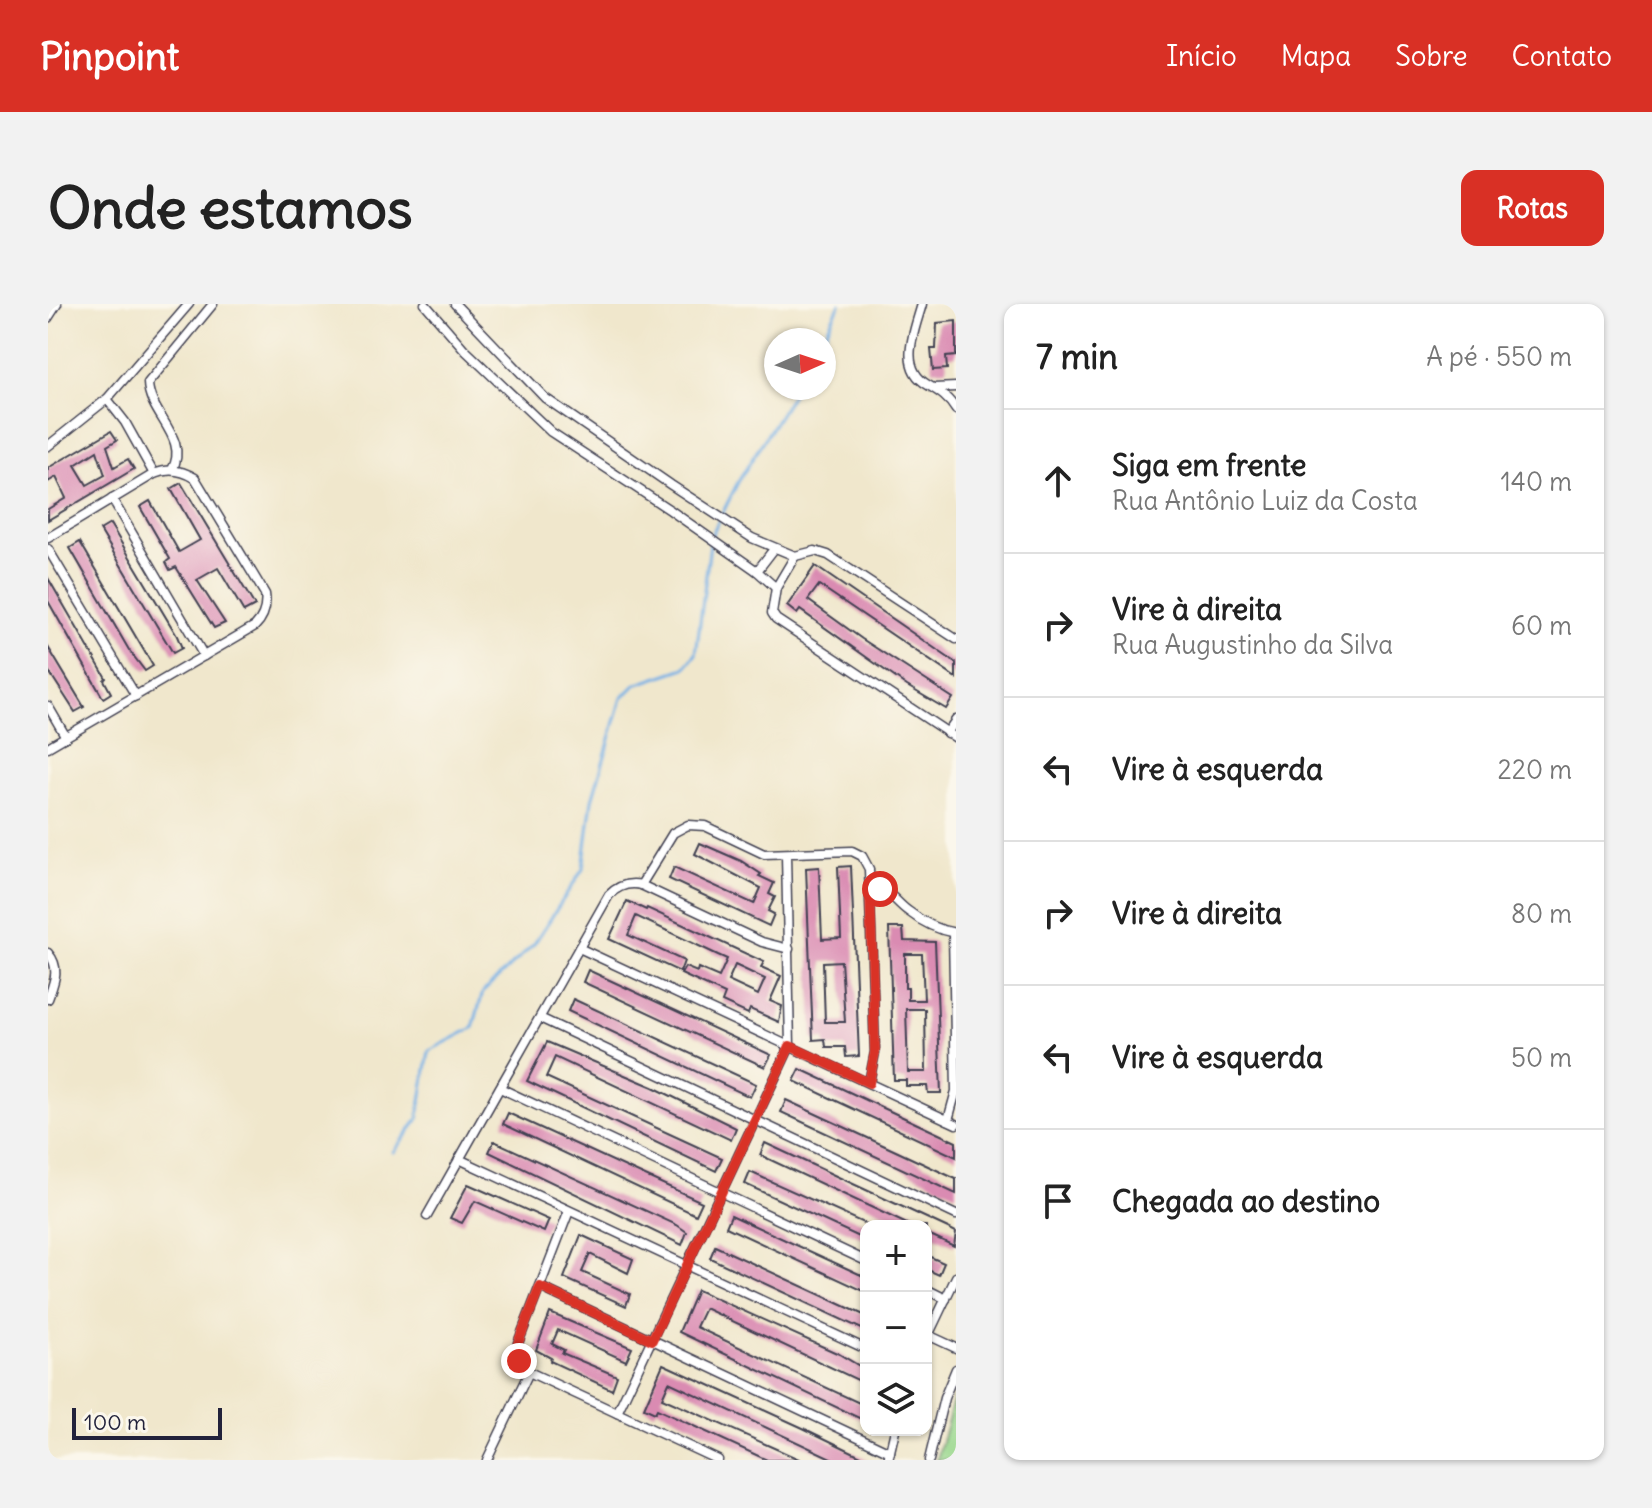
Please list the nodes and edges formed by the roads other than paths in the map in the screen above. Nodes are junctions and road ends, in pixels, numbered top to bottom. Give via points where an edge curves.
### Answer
1 (57, 304) edge
2 (189, 304) edge
3 (213, 304) edge
4 (425, 304) edge
5 (455, 304) edge
6 (922, 304) edge
7 (48, 318) edge
8 (956, 387) edge
9 (933, 388) junction
10 (107, 399) junction
11 (956, 410) edge
12 (48, 446) edge
13 (172, 470) junction
14 (154, 474) junction
15 (112, 499) junction
16 (48, 538) edge
17 (48, 549) edge
18 (774, 549) junction
19 (795, 556) junction
20 (757, 571) junction
21 (776, 588) junction
22 (956, 639) edge
23 (204, 656) junction
24 (136, 696) junction
25 (48, 706) edge
26 (956, 720) edge
27 (947, 733) junction
28 (66, 737) junction
29 (956, 738) edge
30 (48, 747) edge
31 (786, 854) junction
32 (641, 885) junction
33 (870, 888) junction
34 (955, 933) edge
35 (579, 948) junction
36 (789, 949) junction
37 (51, 957) edge
38 (48, 999) edge
39 (540, 1018) junction
40 (790, 1046) junction
41 (869, 1083) junction
42 (500, 1088) junction
43 (755, 1120) junction
44 (952, 1122) edge
45 (459, 1159) junction
46 (721, 1192) junction
47 (569, 1211) junction
48 (956, 1215) edge
49 (427, 1216) dead end
50 (860, 1258) edge
51 (687, 1265) junction
52 (956, 1277) edge
53 (540, 1287) junction
54 (932, 1292) edge
55 (946, 1299) junction
56 (932, 1327) edge
57 (932, 1339) edge
58 (652, 1340) junction
59 (860, 1346) edge
60 (956, 1348) edge
61 (956, 1369) edge
62 (529, 1372) junction
63 (617, 1413) junction
64 (894, 1436) edge
65 (889, 1456) edge
66 (487, 1460) edge
67 (718, 1460) edge
68 (929, 1460) edge

1 - 7 street
2 - 10 street
3 - 13 street via 148,383 151,402 176,443
4 - 20 street via 551,432
5 - 18 street via 545,398
6 - 9 street via 910,358 918,378
8 - 9 street
9 - 11 street
10 - 12 street
10 - 14 street
13 - 14 street
13 - 23 street via 195,478 265,594 262,619
14 - 15 street
15 - 16 street
15 - 23 street
17 - 24 street
18 - 19 street
18 - 20 street
19 - 21 street
19 - 22 street via 815,551 828,555
20 - 21 street
21 - 27 street via 772,613 779,622
23 - 24 street
24 - 28 street
25 - 28 street
26 - 27 street
27 - 29 street
28 - 30 street
31 - 32 street via 764,854 705,826 688,825 673,833
31 - 33 street via 856,852 869,866
31 - 36 street
32 - 35 street via 612,892
32 - 36 street via 762,942
33 - 34 street via 889,893 924,922
33 - 41 street via 875,1052
34 - 44 street
35 - 39 street
35 - 40 street
36 - 40 street
37 - 38 street via 56,974
39 - 42 street
39 - 43 street
40 - 41 street
40 - 43 street
41 - 44 street
42 - 45 street
42 - 46 street
43 - 46 street
43 - 48 street
45 - 47 street
45 - 49 street
46 - 50 street
46 - 51 street
47 - 51 street
47 - 53 street
51 - 58 street
51 - 59 street
52 - 55 street
53 - 58 street
53 - 62 street via 517,1348 519,1361
54 - 55 street
55 - 56 street
57 - 60 street
58 - 63 street
58 - 65 street
61 - 68 street
62 - 63 street
62 - 66 street
63 - 67 street
64 - 65 street

